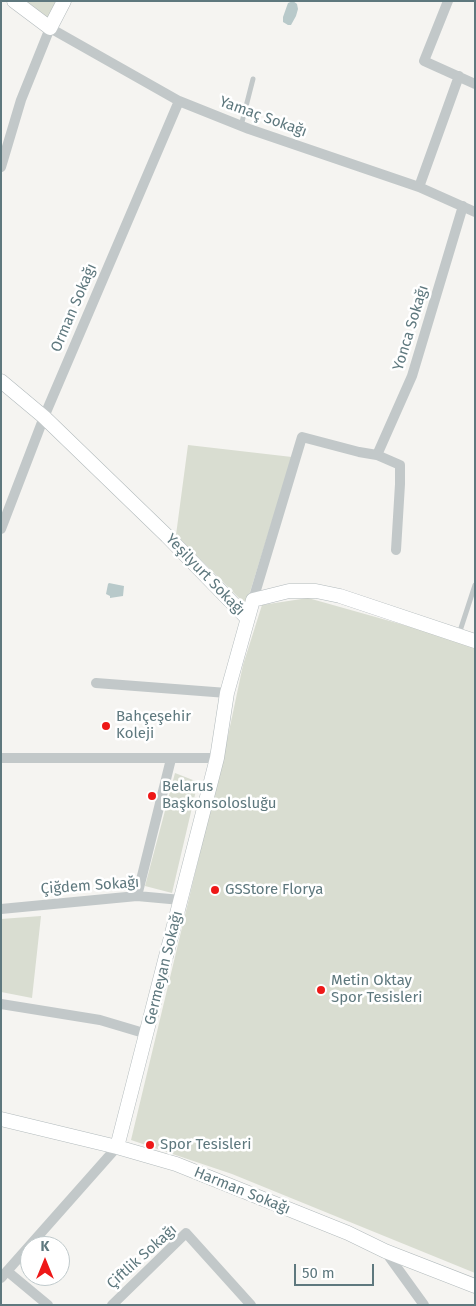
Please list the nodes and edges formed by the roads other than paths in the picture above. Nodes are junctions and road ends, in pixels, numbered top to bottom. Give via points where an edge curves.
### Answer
1 (14, 1) edge
2 (64, 1) edge
3 (448, 1) edge
4 (50, 28) junction
5 (459, 76) junction
6 (253, 79) dead end
7 (475, 84) edge
8 (179, 101) junction
9 (241, 126) junction
10 (1, 168) edge
11 (419, 187) junction
12 (463, 206) junction
13 (475, 212) edge
14 (1, 381) edge
15 (44, 417) junction
16 (377, 455) junction
17 (1, 529) edge
18 (396, 550) dead end
19 (475, 585) edge
20 (253, 600) junction
21 (247, 618) junction
22 (458, 636) junction
23 (475, 642) edge
24 (96, 683) dead end
25 (227, 692) junction
26 (1, 758) edge
27 (217, 758) junction
28 (171, 759) junction
29 (137, 896) junction
30 (181, 900) junction
31 (1, 909) edge
32 (1, 1004) edge
33 (147, 1034) junction
34 (1, 1119) edge
35 (117, 1147) junction
36 (385, 1251) junction
37 (4, 1274) edge
38 (475, 1286) edge
39 (48, 1305) edge
40 (112, 1305) edge
41 (251, 1305) edge
42 (424, 1305) edge

1 - 4 main road
2 - 4 main road
3 - 5 street via 424,61
4 - 8 street, Yamaç Sokağı
4 - 10 street via 21,100
5 - 7 street
5 - 11 street
6 - 9 lane
8 - 9 street, Yamaç Sokağı
8 - 15 street, Orman Sokağı
9 - 11 street, Yamaç Sokağı
11 - 12 street, Yamaç Sokağı
12 - 13 street, Yamaç Sokağı
12 - 16 street, Yonca Sokağı via 412,376
14 - 15 main road, Yeşilyurt Sokağı
15 - 17 street, Orman Sokağı
15 - 21 main road, Yeşilyurt Sokağı
16 - 18 street via 400,466
16 - 20 street via 302,437
19 - 22 lane
20 - 21 main road, Yeşilyurt Sokağı
20 - 22 main road, Yeşilyurt Sokağı via 289,591 316,591
21 - 25 main road, Germeyan Sokağı
22 - 23 main road, Yeşilyurt Sokağı
24 - 25 street
25 - 27 main road, Germeyan Sokağı
26 - 28 street
27 - 28 street
27 - 30 main road, Germeyan Sokağı
28 - 29 street
29 - 30 street, Çiğdem Sokağı
29 - 31 street, Çiğdem Sokağı
30 - 33 main road, Germeyan Sokağı
32 - 33 street via 100,1020
33 - 35 main road, Germeyan Sokağı
34 - 35 main road, Harman Sokağı
35 - 36 main road, Harman Sokağı via 176,1164
35 - 37 street, Germeyan Sokağı
36 - 38 main road, Harman Sokağı
36 - 42 street
37 - 39 street
40 - 41 street, Çiftlik Sokağı via 186,1233

